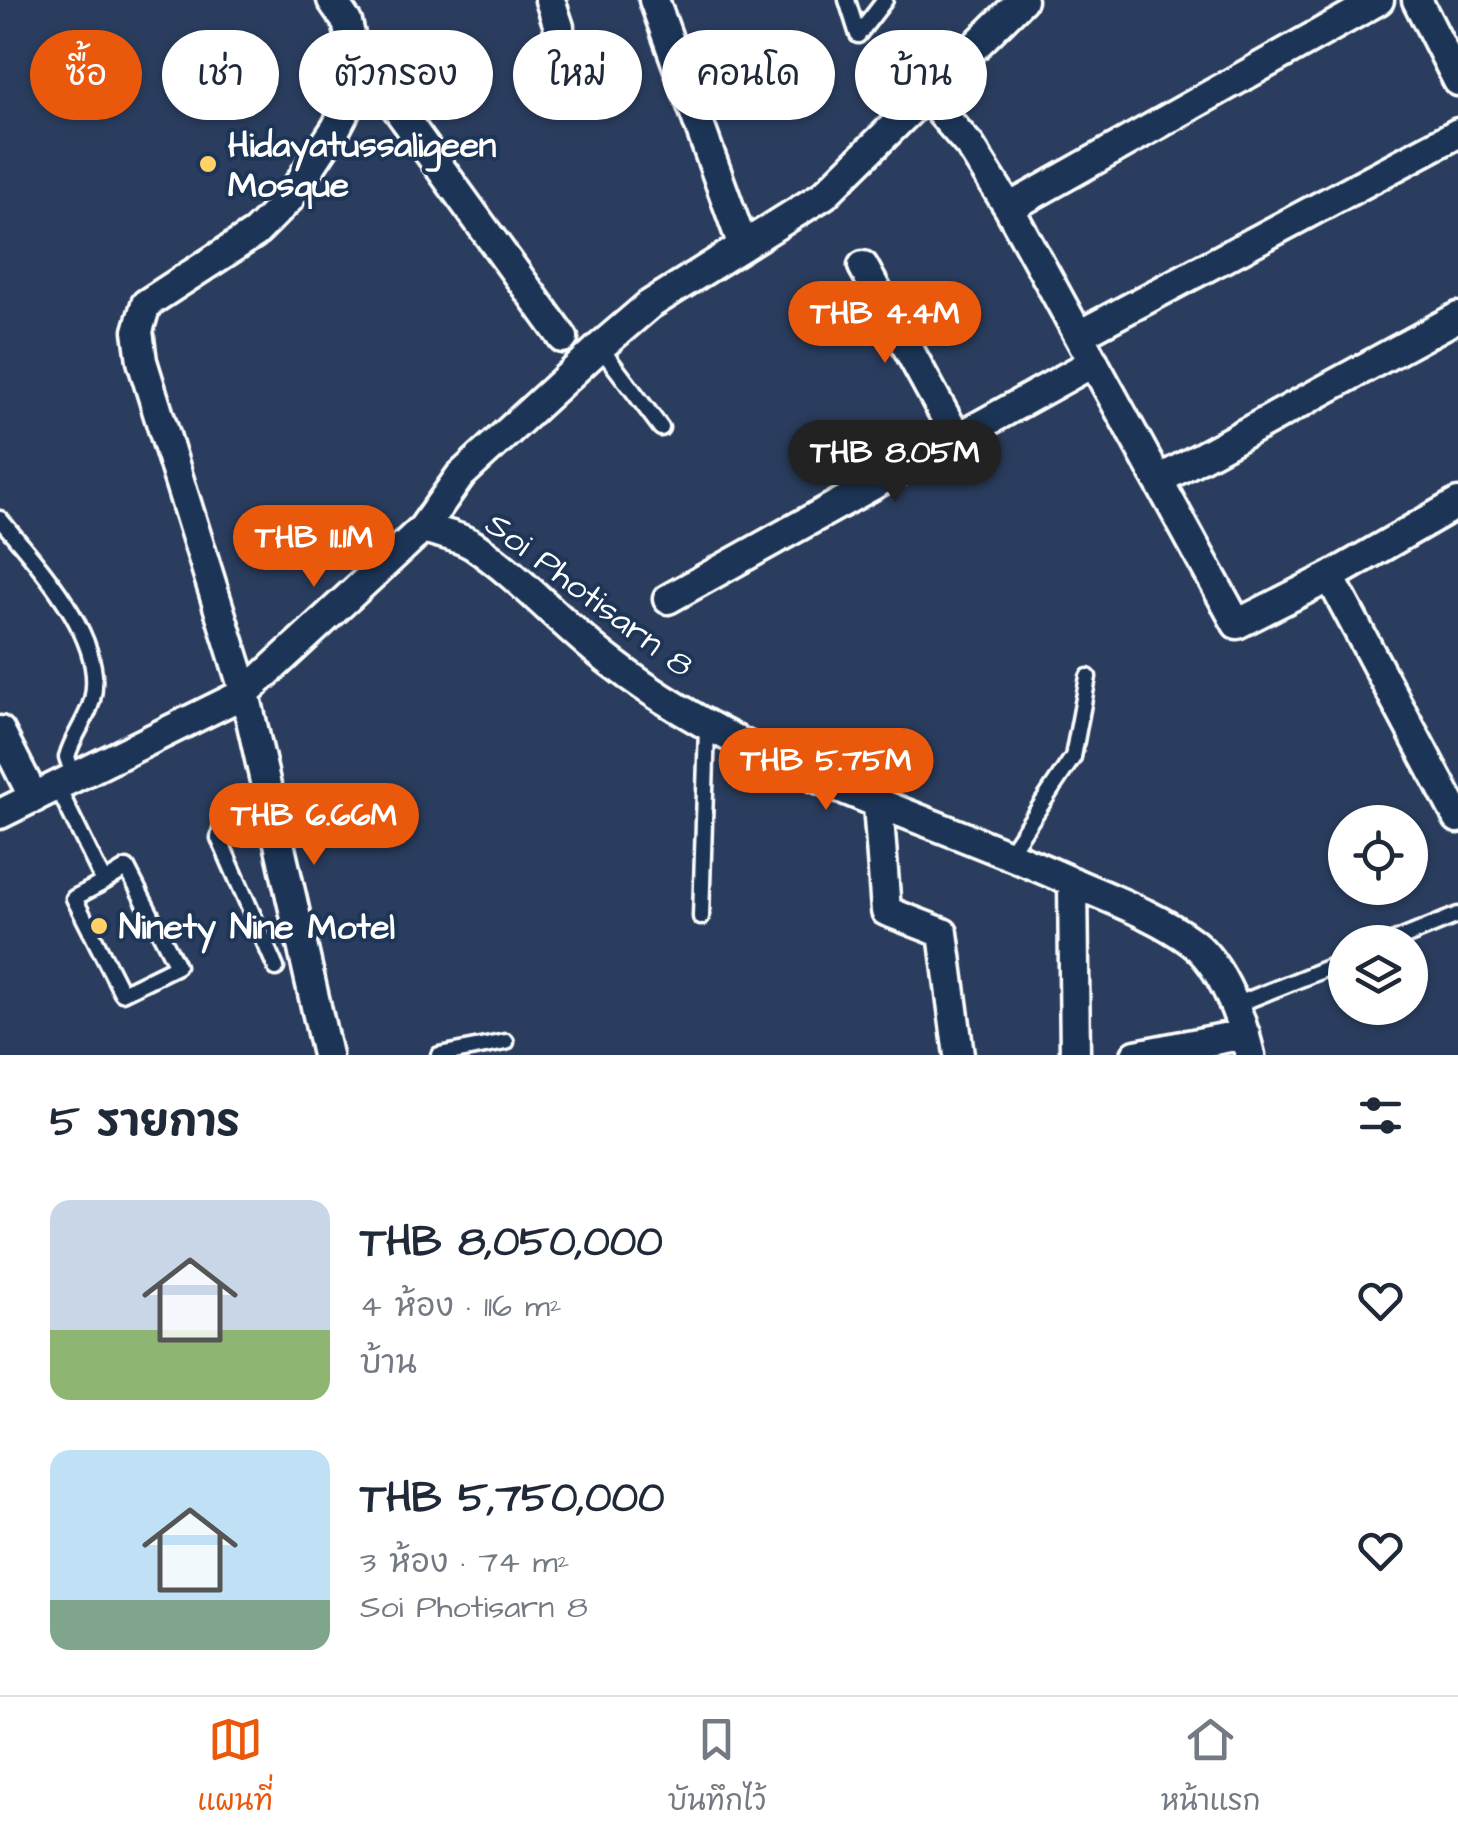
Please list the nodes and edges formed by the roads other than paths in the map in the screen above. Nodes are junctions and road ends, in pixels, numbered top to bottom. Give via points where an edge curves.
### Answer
1 (332, 0) edge
2 (654, 0) edge
3 (847, 0) edge
4 (885, 0) edge
5 (1022, 0) edge
6 (1379, 0) edge
7 (1417, 0) edge
8 (348, 30) edge
9 (987, 36) edge
10 (1458, 80) edge
11 (340, 120) edge
12 (405, 120) edge
13 (903, 120) edge
14 (947, 120) edge
15 (1458, 133) edge
16 (1009, 208) junction
17 (743, 246) junction
18 (862, 266) dead end
19 (1458, 317) edge
20 (1079, 335) junction
21 (563, 338) dead end
22 (600, 346) junction
23 (1094, 362) junction
24 (660, 428) dead end
25 (957, 438) junction
26 (1158, 480) junction
27 (1458, 503) edge
28 (0, 518) edge
29 (422, 528) junction
30 (1330, 576) junction
31 (668, 599) dead end
32 (1088, 677) dead end
33 (245, 693) junction
34 (707, 728) junction
35 (0, 731) edge
36 (55, 787) junction
37 (269, 799) junction
38 (878, 804) junction
39 (0, 814) edge
40 (1458, 818) edge
41 (1009, 853) junction
42 (104, 882) junction
43 (1073, 882) junction
44 (1458, 915) edge
45 (701, 917) dead end
46 (1428, 927) edge
47 (276, 968) dead end
48 (1328, 968) edge
49 (1234, 1006) junction
50 (506, 1042) dead end
51 (1248, 1044) edge
52 (327, 1055) edge
53 (440, 1055) edge
54 (958, 1055) edge
55 (1075, 1055) edge
56 (1136, 1055) edge

1 - 8 street
2 - 17 street
3 - 4 lane via 858,36
5 - 9 street
6 - 16 street
7 - 10 street
11 - 33 street via 288,199 255,233 146,304 138,331
12 - 21 street
13 - 17 street via 824,196
14 - 16 street
15 - 20 street
16 - 20 street
17 - 22 street via 649,304
18 - 25 street
19 - 26 street
20 - 23 street
22 - 24 lane
22 - 29 street via 460,476
23 - 25 street
23 - 26 street
25 - 31 street
26 - 30 street via 1237,624
27 - 30 street
28 - 36 lane via 90,648 92,700
29 - 33 street
29 - 34 street, Soi Photisarn 8 via 470,543 612,664
30 - 40 street
32 - 41 lane via 1074,758
33 - 36 street
33 - 37 street
34 - 38 street, Soi Photisarn 8
34 - 45 lane
35 - 36 street
36 - 39 street
36 - 42 lane
37 - 47 lane via 235,806 223,818 220,838
37 - 52 street
38 - 41 street, Soi Photisarn 8
38 - 54 street via 886,911 944,933
41 - 43 street, Soi Photisarn 8
42 - 42 lane via 127,868 178,966 122,994 74,898
43 - 49 street, Soi Photisarn 8 via 1194,943
43 - 55 street
44 - 46 lane
48 - 49 lane
49 - 51 street, Soi Photisarn 8
50 - 53 lane
51 - 56 street

